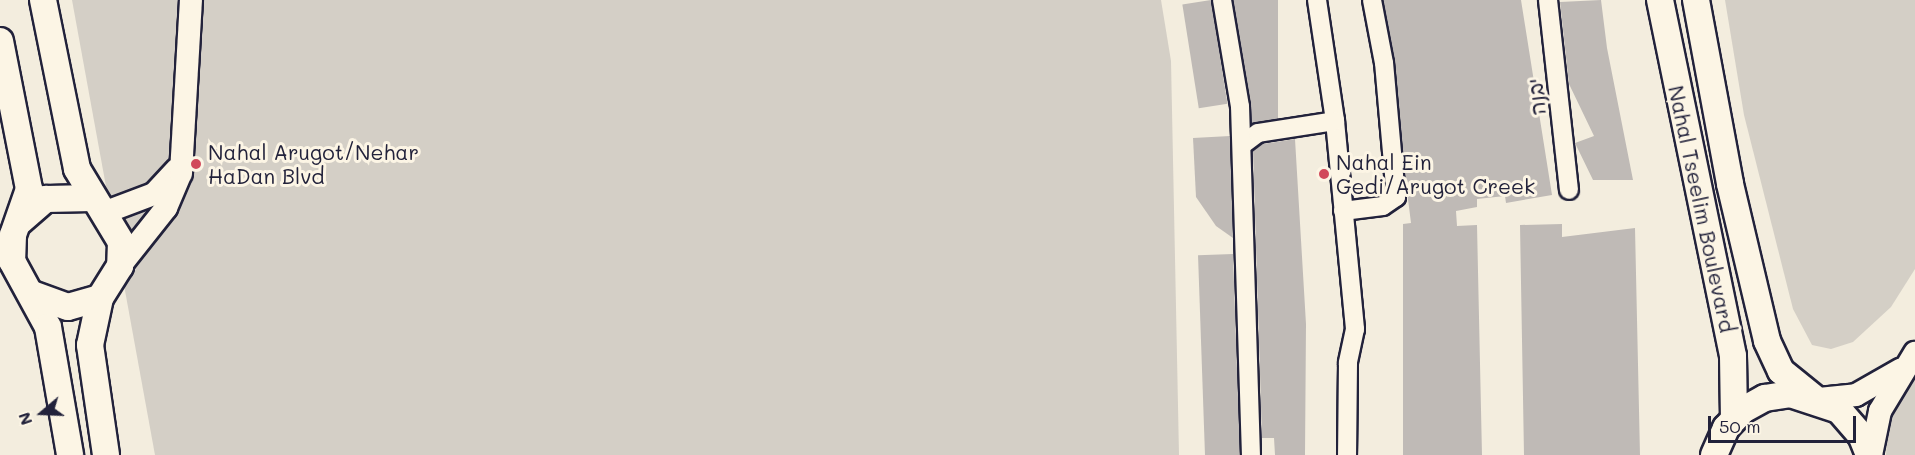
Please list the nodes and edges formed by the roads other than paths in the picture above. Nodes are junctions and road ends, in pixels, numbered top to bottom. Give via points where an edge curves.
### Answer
1 (43, 0) edge
2 (191, 0) edge
3 (200, 0) edge
4 (1222, 0) edge
5 (1317, 0) edge
6 (1372, 0) edge
7 (1548, 0) edge
8 (1660, 0) edge
9 (1696, 0) edge
10 (0, 40) edge
11 (192, 41) junction
12 (1335, 121) junction
13 (1242, 145) junction
14 (183, 159) junction
15 (1569, 189) dead end
16 (99, 205) junction
17 (1343, 211) junction
18 (18, 223) junction
19 (120, 266) junction
20 (32, 294) junction
21 (100, 298) junction
22 (1911, 359) edge
23 (1816, 398) junction
24 (1734, 419) junction
25 (70, 455) edge
26 (106, 455) edge
27 (1251, 455) edge
28 (1347, 455) edge
29 (1714, 455) edge
30 (1870, 455) edge

1 - 16 main road via 77,169
2 - 11 street
3 - 11 street
4 - 13 street
5 - 12 street
6 - 17 street via 1384,63 1396,197 1383,206
7 - 15 street, יבנה
8 - 24 main road, Nahal Tseelim Boulevard via 1733,356
9 - 23 main road, Nahal Tseelim Boulevard via 1764,330 1781,371
10 - 18 main road via 29,189
11 - 14 street
12 - 13 street via 1258,133
12 - 17 street
13 - 27 street
14 - 16 street via 154,195
14 - 19 street via 166,208
16 - 18 main road via 46,199
16 - 19 main road via 121,242
17 - 28 street via 1355,329 1348,363
18 - 20 main road via 12,261
19 - 21 main road
20 - 21 main road via 68,307
20 - 25 main road via 50,333
21 - 26 main road via 90,345
22 - 23 street via 1865,392
22 - 30 street via 1880,411
23 - 24 main road via 1765,398
23 - 30 main road, Nahal Tseelim Boulevard via 1848,417
24 - 29 main road

